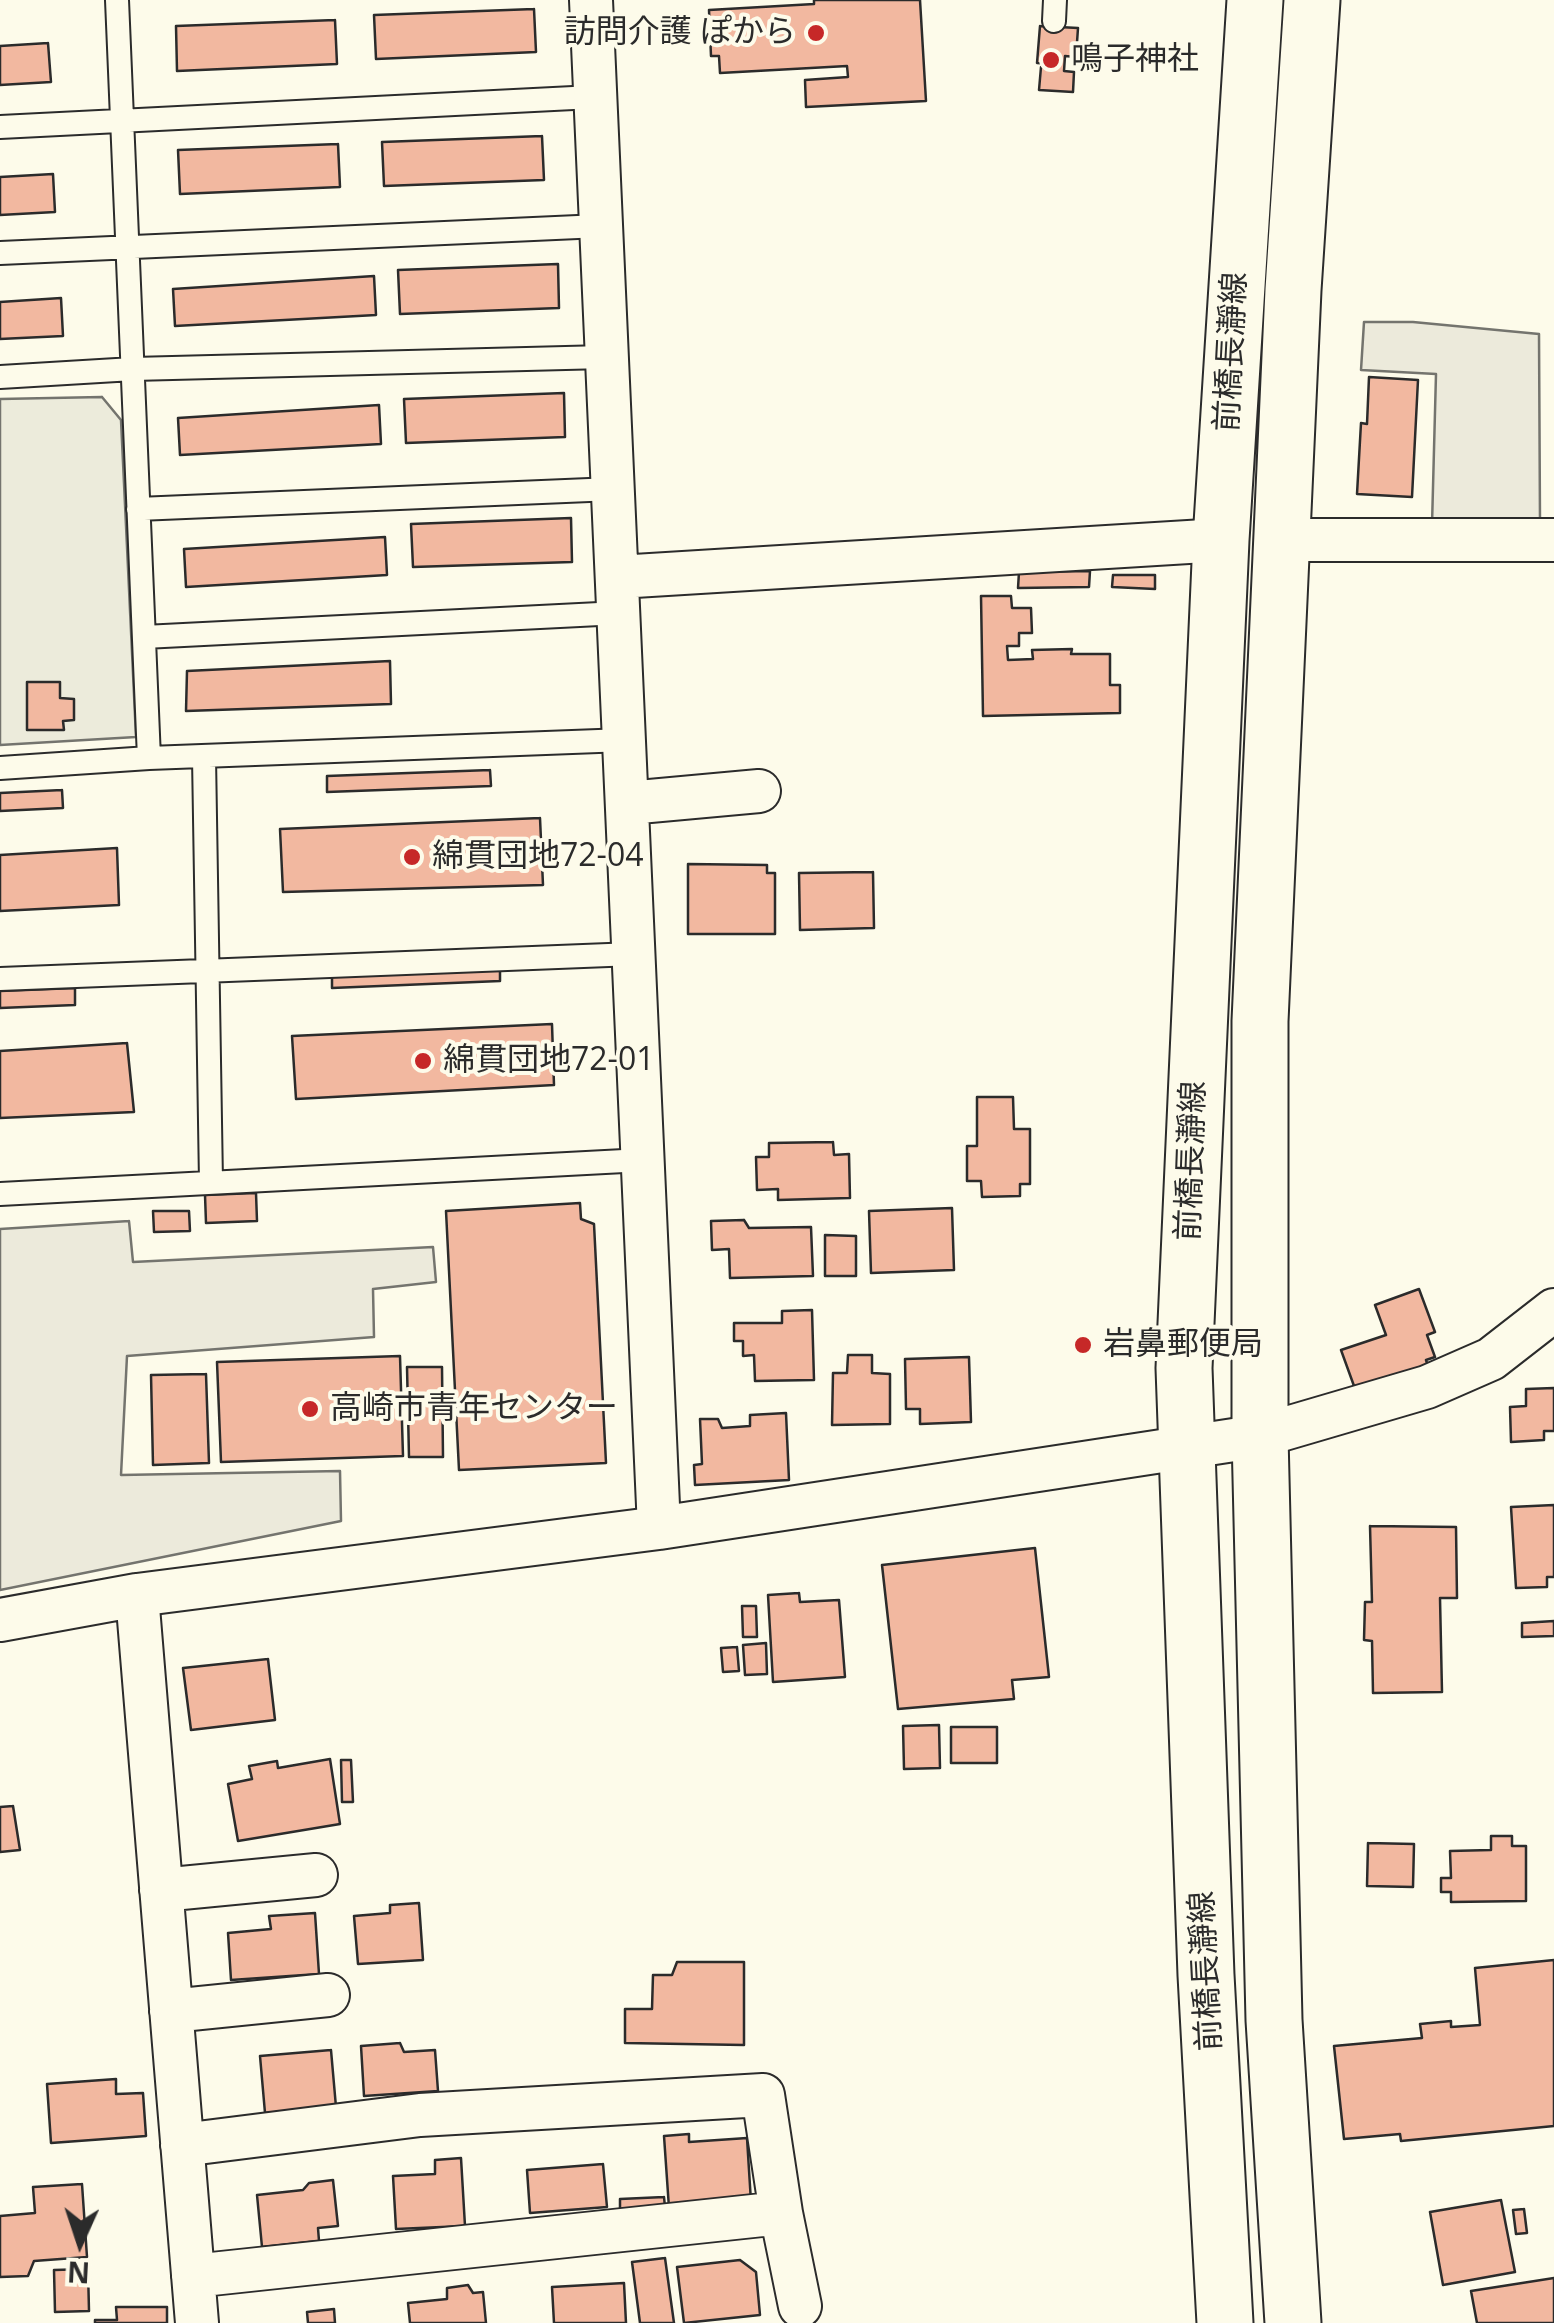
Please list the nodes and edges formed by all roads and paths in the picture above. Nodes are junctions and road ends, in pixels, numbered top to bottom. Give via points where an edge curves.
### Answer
1 (118, 0) edge
2 (591, 0) edge
3 (1255, 0) edge
4 (1312, 0) edge
5 (594, 98) junction
6 (122, 121) junction
7 (0, 127) edge
8 (600, 226) junction
9 (127, 247) junction
10 (0, 253) edge
11 (605, 357) junction
12 (133, 368) junction
13 (0, 377) edge
14 (613, 489) junction
15 (138, 510) junction
16 (1221, 540) junction
17 (1282, 540) junction
18 (1554, 540) edge
19 (619, 595) junction
20 (144, 638) junction
21 (625, 740) junction
22 (204, 756) junction
23 (149, 758) junction
24 (0, 768) edge
25 (759, 791) dead end
26 (628, 802) junction
27 (634, 954) junction
28 (206, 971) junction
29 (0, 979) edge
30 (642, 1160) junction
31 (212, 1182) junction
32 (0, 1194) edge
33 (1554, 1310) edge
34 (1260, 1436) junction
35 (1187, 1450) junction
36 (658, 1528) junction
37 (136, 1595) junction
38 (0, 1620) edge
39 (316, 1875) dead end
40 (161, 1890) junction
41 (328, 1995) dead end
42 (171, 2011) junction
43 (182, 2145) junction
44 (781, 2212) junction
45 (193, 2276) junction
46 (800, 2306) dead end
47 (197, 2323) edge
48 (1225, 2323) edge
49 (1293, 2323) edge

1 - 6 lane
2 - 5 street
3 - 16 main road, 前橋長瀞線
4 - 17 main road, 前橋長瀞線
5 - 6 lane
5 - 8 street
6 - 7 lane
6 - 9 lane
8 - 9 lane
8 - 11 street
9 - 10 lane
9 - 12 lane
11 - 12 lane
11 - 14 street
12 - 13 lane
12 - 15 lane
14 - 15 lane
14 - 19 street
15 - 20 lane
16 - 19 street
16 - 35 main road, 前橋長瀞線 via 1184,1368
17 - 18 street
17 - 34 main road, 前橋長瀞線 via 1260,1021
19 - 20 lane
19 - 21 street
20 - 23 lane
21 - 22 lane
21 - 26 street
22 - 23 lane
22 - 28 lane
23 - 24 lane
25 - 26 street
26 - 27 street
27 - 28 lane
27 - 30 street
28 - 29 lane
28 - 31 lane
30 - 31 lane
30 - 36 street
31 - 32 lane
33 - 34 street via 1490,1359 1428,1387
34 - 35 street
34 - 49 main road, 前橋長瀞線 via 1274,2020
35 - 36 street
35 - 48 main road, 前橋長瀞線
36 - 37 street
37 - 38 street
37 - 40 street
39 - 40 street
40 - 42 street
41 - 42 street
42 - 43 street
43 - 44 street via 420,2115 762,2095
43 - 45 street
44 - 45 street
44 - 46 street
45 - 47 street

